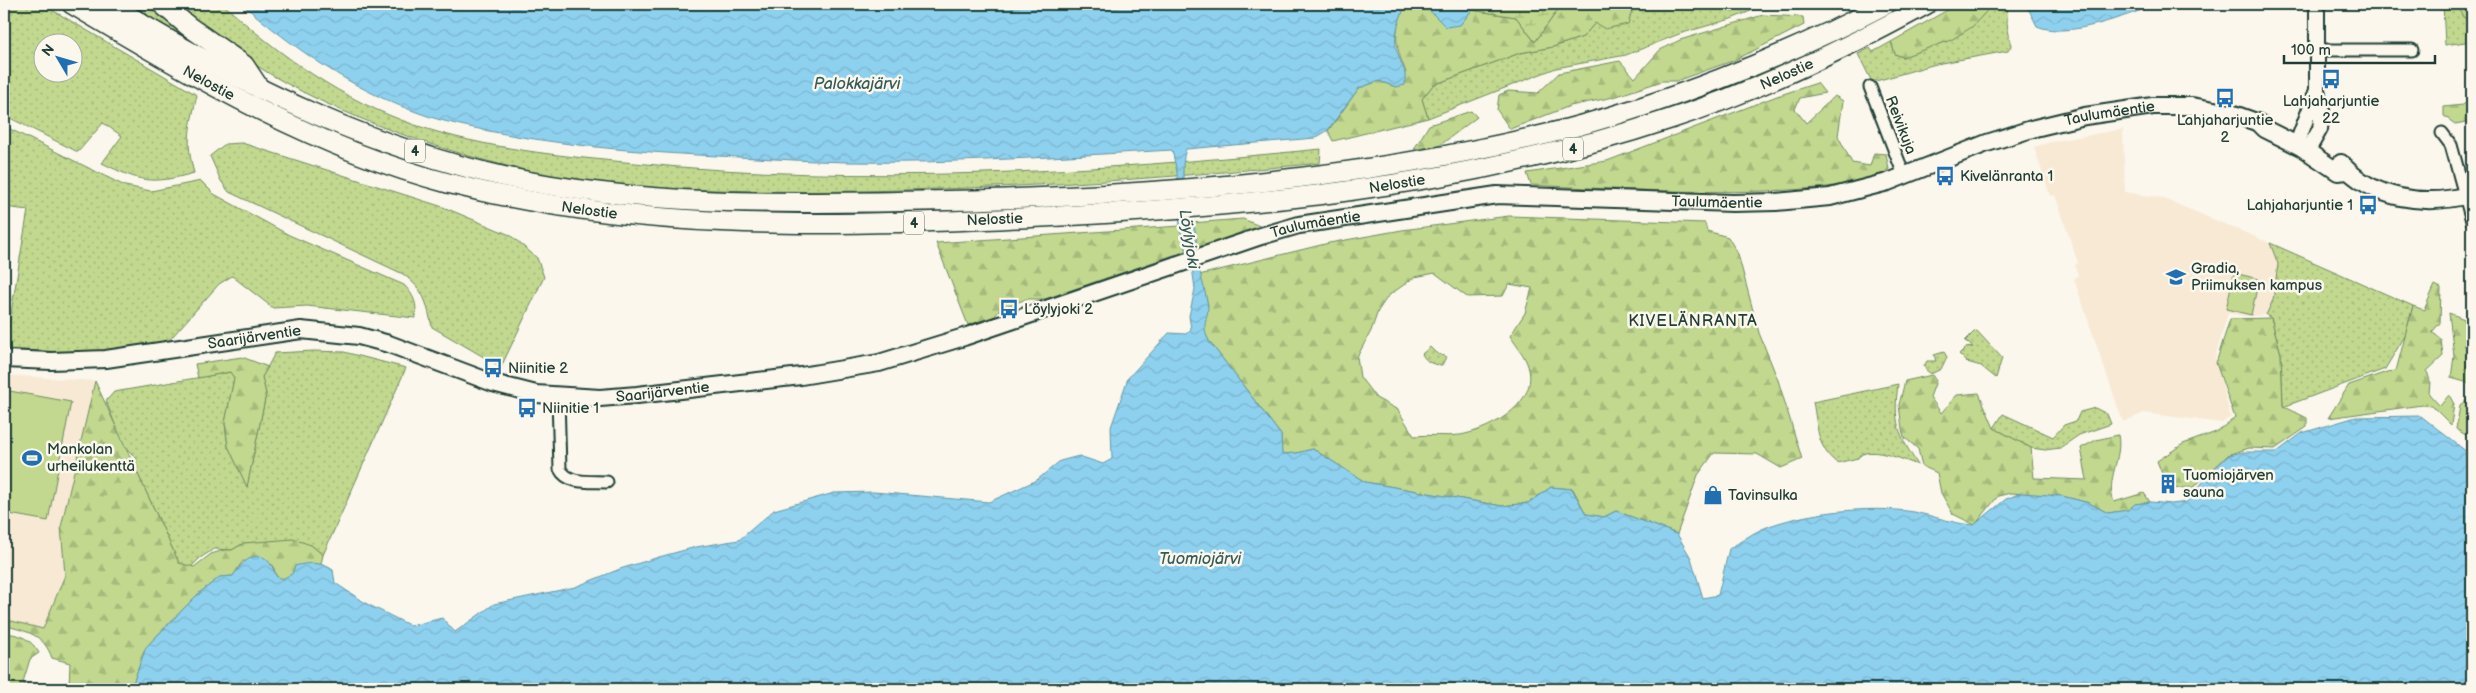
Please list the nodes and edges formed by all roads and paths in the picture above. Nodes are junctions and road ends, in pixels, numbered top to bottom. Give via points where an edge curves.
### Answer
1 (72, 4) edge
2 (108, 4) edge
3 (162, 4) edge
4 (1886, 4) edge
5 (1927, 4) edge
6 (2317, 4) edge
7 (138, 22) joint
8 (2318, 50) junction
9 (2412, 50) dead end
10 (1870, 87) dead end
11 (260, 90) junction
12 (2442, 133) dead end
13 (2304, 143) junction
14 (1904, 175) junction
15 (2469, 195) edge
16 (2472, 220) edge
17 (1172, 265) joint
18 (4, 359) edge
19 (558, 397) junction
20 (608, 482) dead end

1 - 5 highway, Nelostie / 4 via 210,85 324,140 433,178 551,206 655,219 813,224 920,223 1172,210 1377,189 1504,165 1575,148 1725,99 1852,44
2 - 7 highway, Nelostie / 4
3 - 11 highway via 244,65
4 - 11 highway, Nelostie / 4 via 1792,49 1686,90 1548,134 1373,167 1293,178 1007,199 702,201 576,190 503,176 363,135
6 - 8 street
7 - 11 highway, Nelostie / 4
8 - 9 street
8 - 13 street via 2320,129
10 - 14 street, Reivikuja
12 - 15 street via 2451,145
13 - 14 main road, Taulumäentie via 2231,113 2192,106 2154,106 2085,116 2013,135
13 - 15 main road, Taulumäentie via 2338,172 2346,171 2400,198 2434,202
14 - 17 main road, Taulumäentie via 1859,191 1776,202 1497,195 1299,226
15 - 16 street
17 - 19 main road, Saarijärventie via 879,363 678,390 600,398
18 - 19 main road, Saarijärventie via 106,359 301,330 340,333 390,344 493,383
19 - 20 street via 560,469 564,476 569,480

